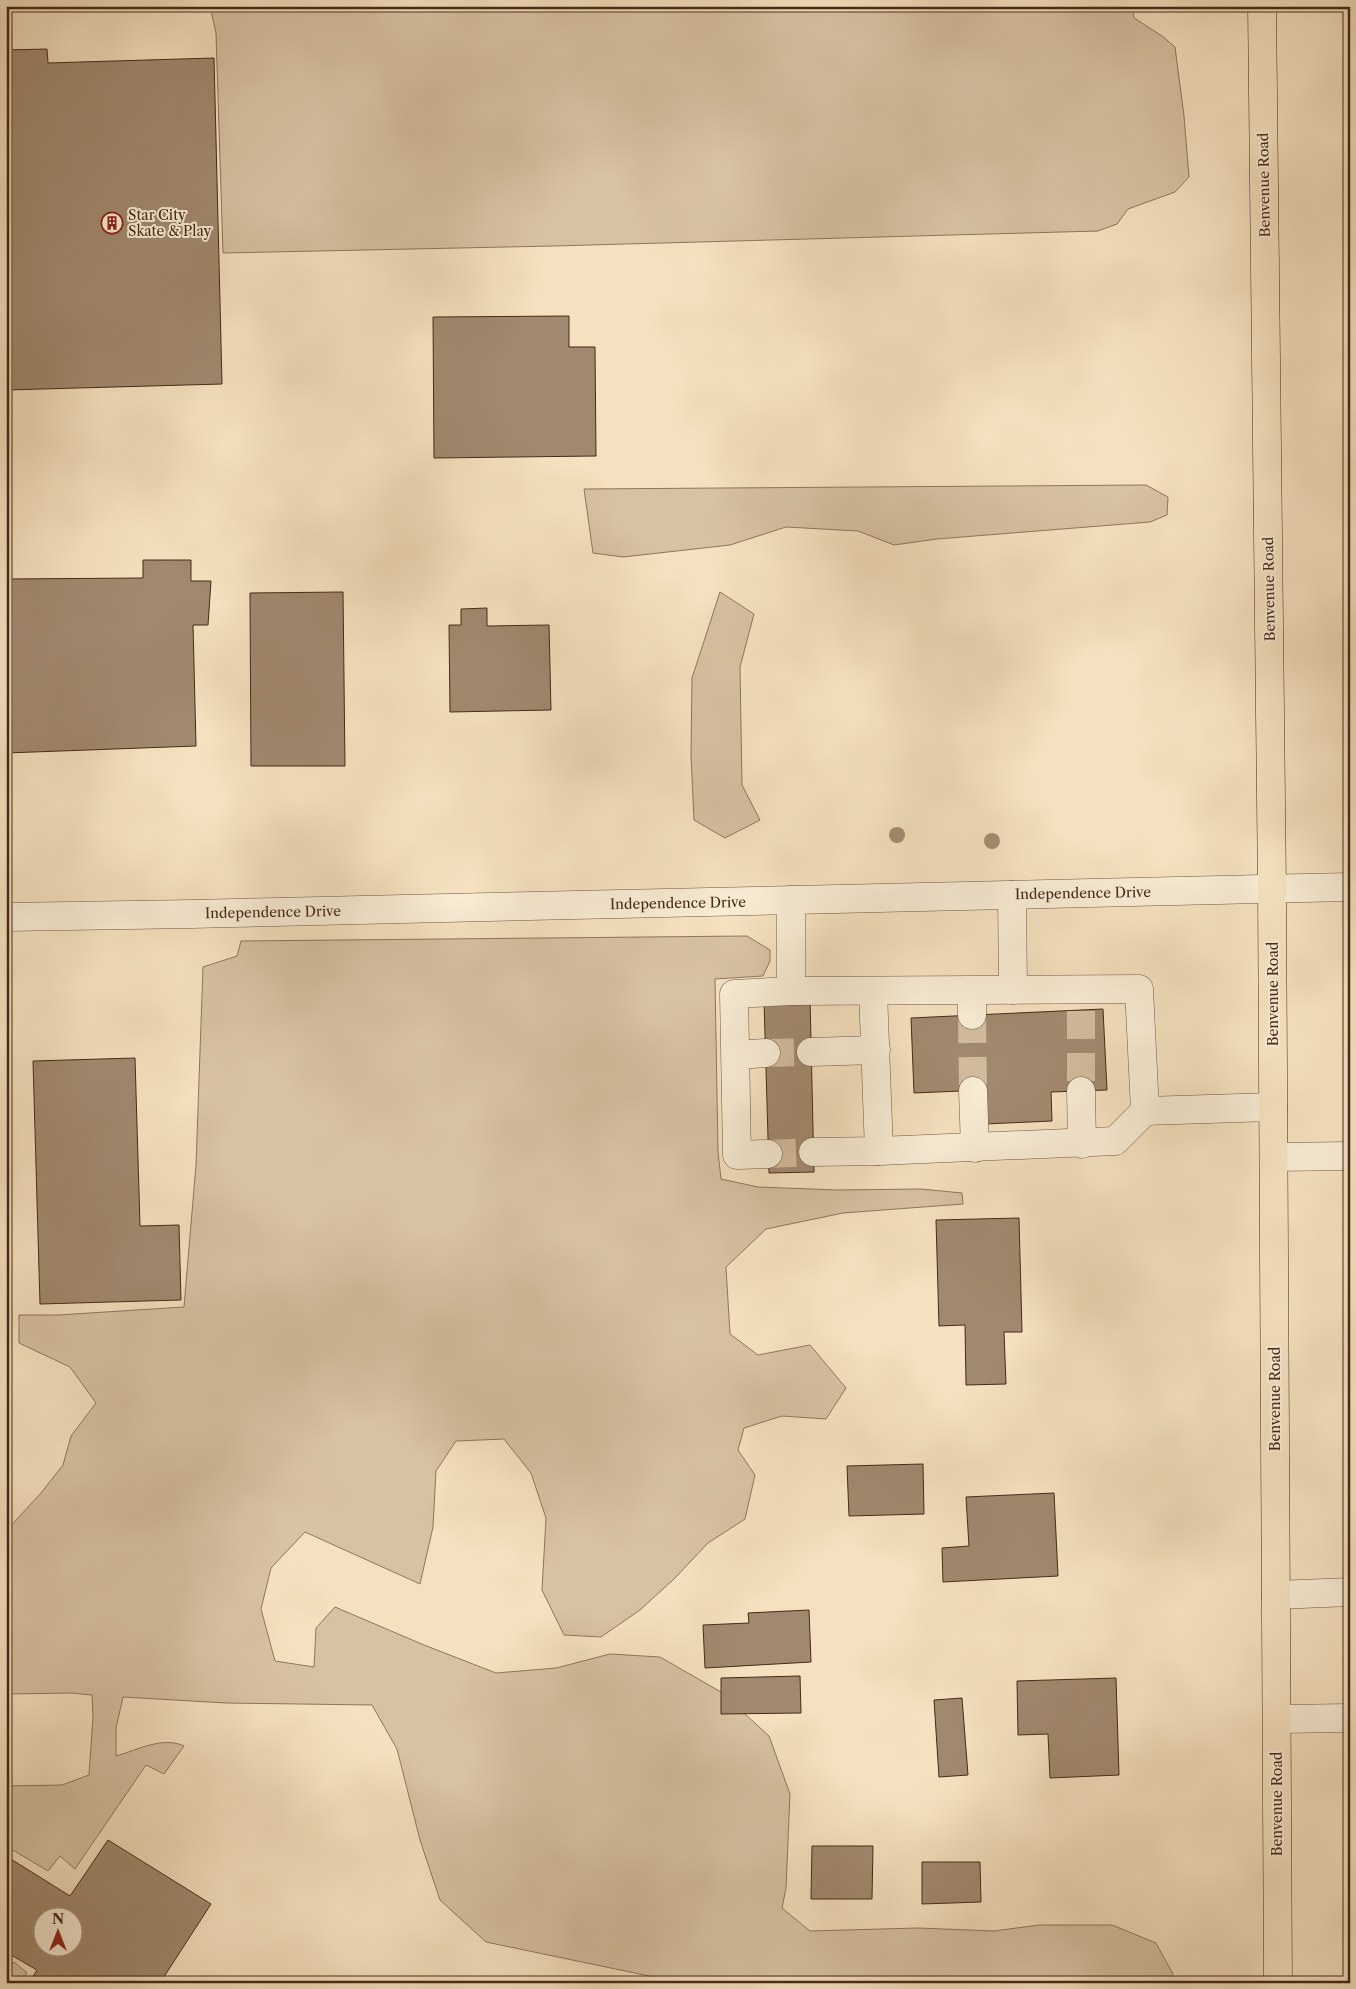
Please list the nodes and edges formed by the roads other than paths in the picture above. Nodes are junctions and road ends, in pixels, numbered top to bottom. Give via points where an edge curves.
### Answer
1 (1262, 6) edge
2 (1350, 887) edge
3 (1272, 888) junction
4 (1012, 895) junction
5 (791, 900) junction
6 (6, 917) edge
7 (1013, 990) junction
8 (791, 991) junction
9 (873, 991) junction
10 (876, 1050) junction
11 (811, 1052) tunnel mouth
12 (766, 1053) tunnel mouth
13 (736, 1055) junction
14 (973, 1091) tunnel mouth
15 (1081, 1091) tunnel mouth
16 (1273, 1107) junction
17 (1145, 1111) junction
18 (1082, 1144) junction
19 (975, 1148) junction
20 (879, 1150) junction
21 (814, 1152) tunnel mouth
22 (768, 1154) tunnel mouth
23 (1350, 1156) edge
24 (1274, 1157) junction
25 (1350, 1592) edge
26 (1276, 1595) junction
27 (1350, 1718) edge
28 (1277, 1719) junction
29 (1278, 1983) edge

1 - 3 main road, Benvenue Road
2 - 3 street, Independence Drive
3 - 4 street, Independence Drive
3 - 16 main road, Benvenue Road
4 - 5 street, Independence Drive
4 - 7 street
5 - 6 street, Independence Drive
5 - 8 street
7 - 9 street via 972,1003
7 - 17 street via 1081,1000 1139,989
8 - 9 street
8 - 13 street via 734,994
9 - 10 street
10 - 11 street
10 - 20 street
12 - 13 street
13 - 22 street via 737,1155
14 - 19 street
15 - 18 street
16 - 17 street
16 - 24 main road, Benvenue Road
17 - 18 street via 1115,1141
18 - 19 street
19 - 20 street
20 - 21 street
23 - 24 street
24 - 26 main road, Benvenue Road
25 - 26 street
26 - 28 main road, Benvenue Road
27 - 28 street
28 - 29 main road, Benvenue Road

